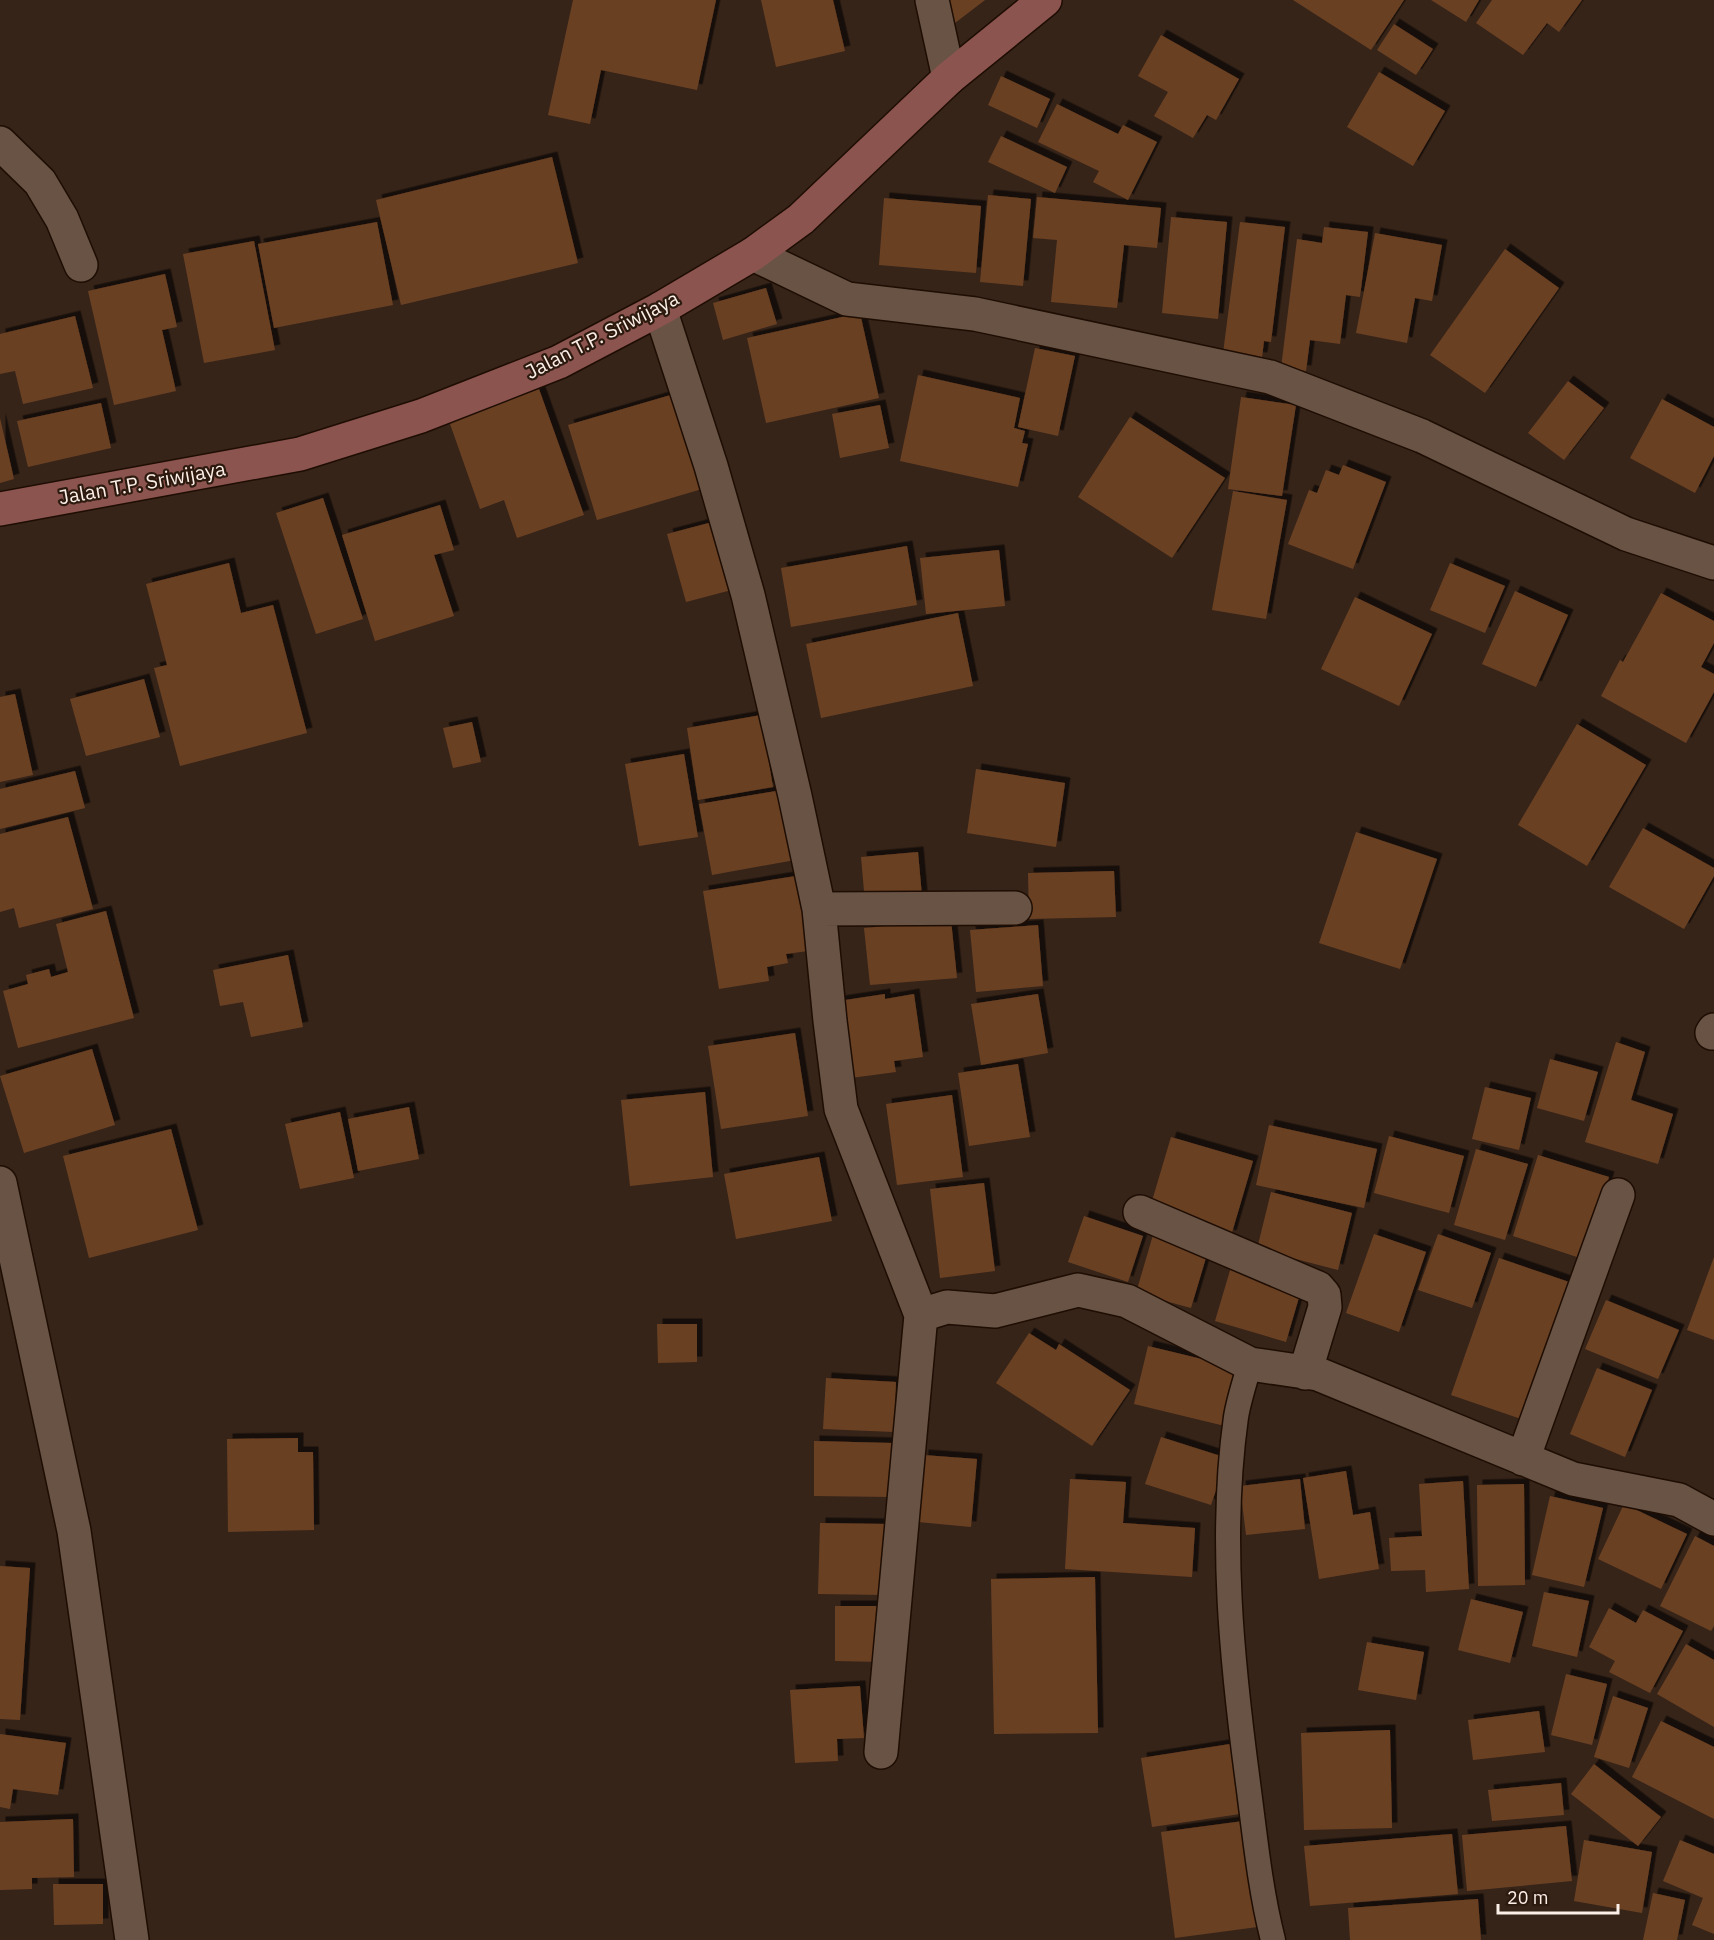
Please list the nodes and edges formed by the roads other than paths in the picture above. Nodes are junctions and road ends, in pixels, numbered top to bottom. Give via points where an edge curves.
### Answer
1 (932, 0) edge
2 (1045, 0) edge
3 (949, 78) junction
4 (0, 143) edge
5 (753, 254) junction
6 (81, 265) dead end
7 (660, 309) junction
8 (0, 509) edge
9 (1714, 563) edge
10 (1015, 908) dead end
11 (819, 909) junction
12 (0, 1183) edge
13 (1618, 1195) dead end
14 (1140, 1212) dead end
15 (921, 1315) junction
16 (1250, 1364) junction
17 (1305, 1373) junction
18 (1523, 1459) junction
19 (1714, 1519) edge
20 (881, 1752) dead end
21 (132, 1940) edge
22 (1273, 1940) edge

1 - 3 street
2 - 3 main road, Jalan T.P. Sriwijaya
3 - 5 main road, Jalan T.P. Sriwijaya via 801,219
4 - 6 street via 40,182 62,219
5 - 7 main road, Jalan T.P. Sriwijaya
5 - 9 street via 848,299 975,314 1270,377 1422,436 1626,534
7 - 8 main road, Jalan T.P. Sriwijaya via 559,362 421,416 300,454
7 - 11 street via 748,595
10 - 11 street
11 - 15 street via 841,1109
12 - 21 street via 74,1531
13 - 18 street
14 - 17 street via 1318,1288 1324,1295 1325,1307
15 - 16 street via 946,1307 995,1311 1078,1290 1127,1301
15 - 20 street
16 - 17 street
16 - 22 lane via 1236,1415 1228,1572 1240,1724 1264,1905
17 - 18 street via 1318,1374
18 - 19 street via 1573,1479 1679,1500

